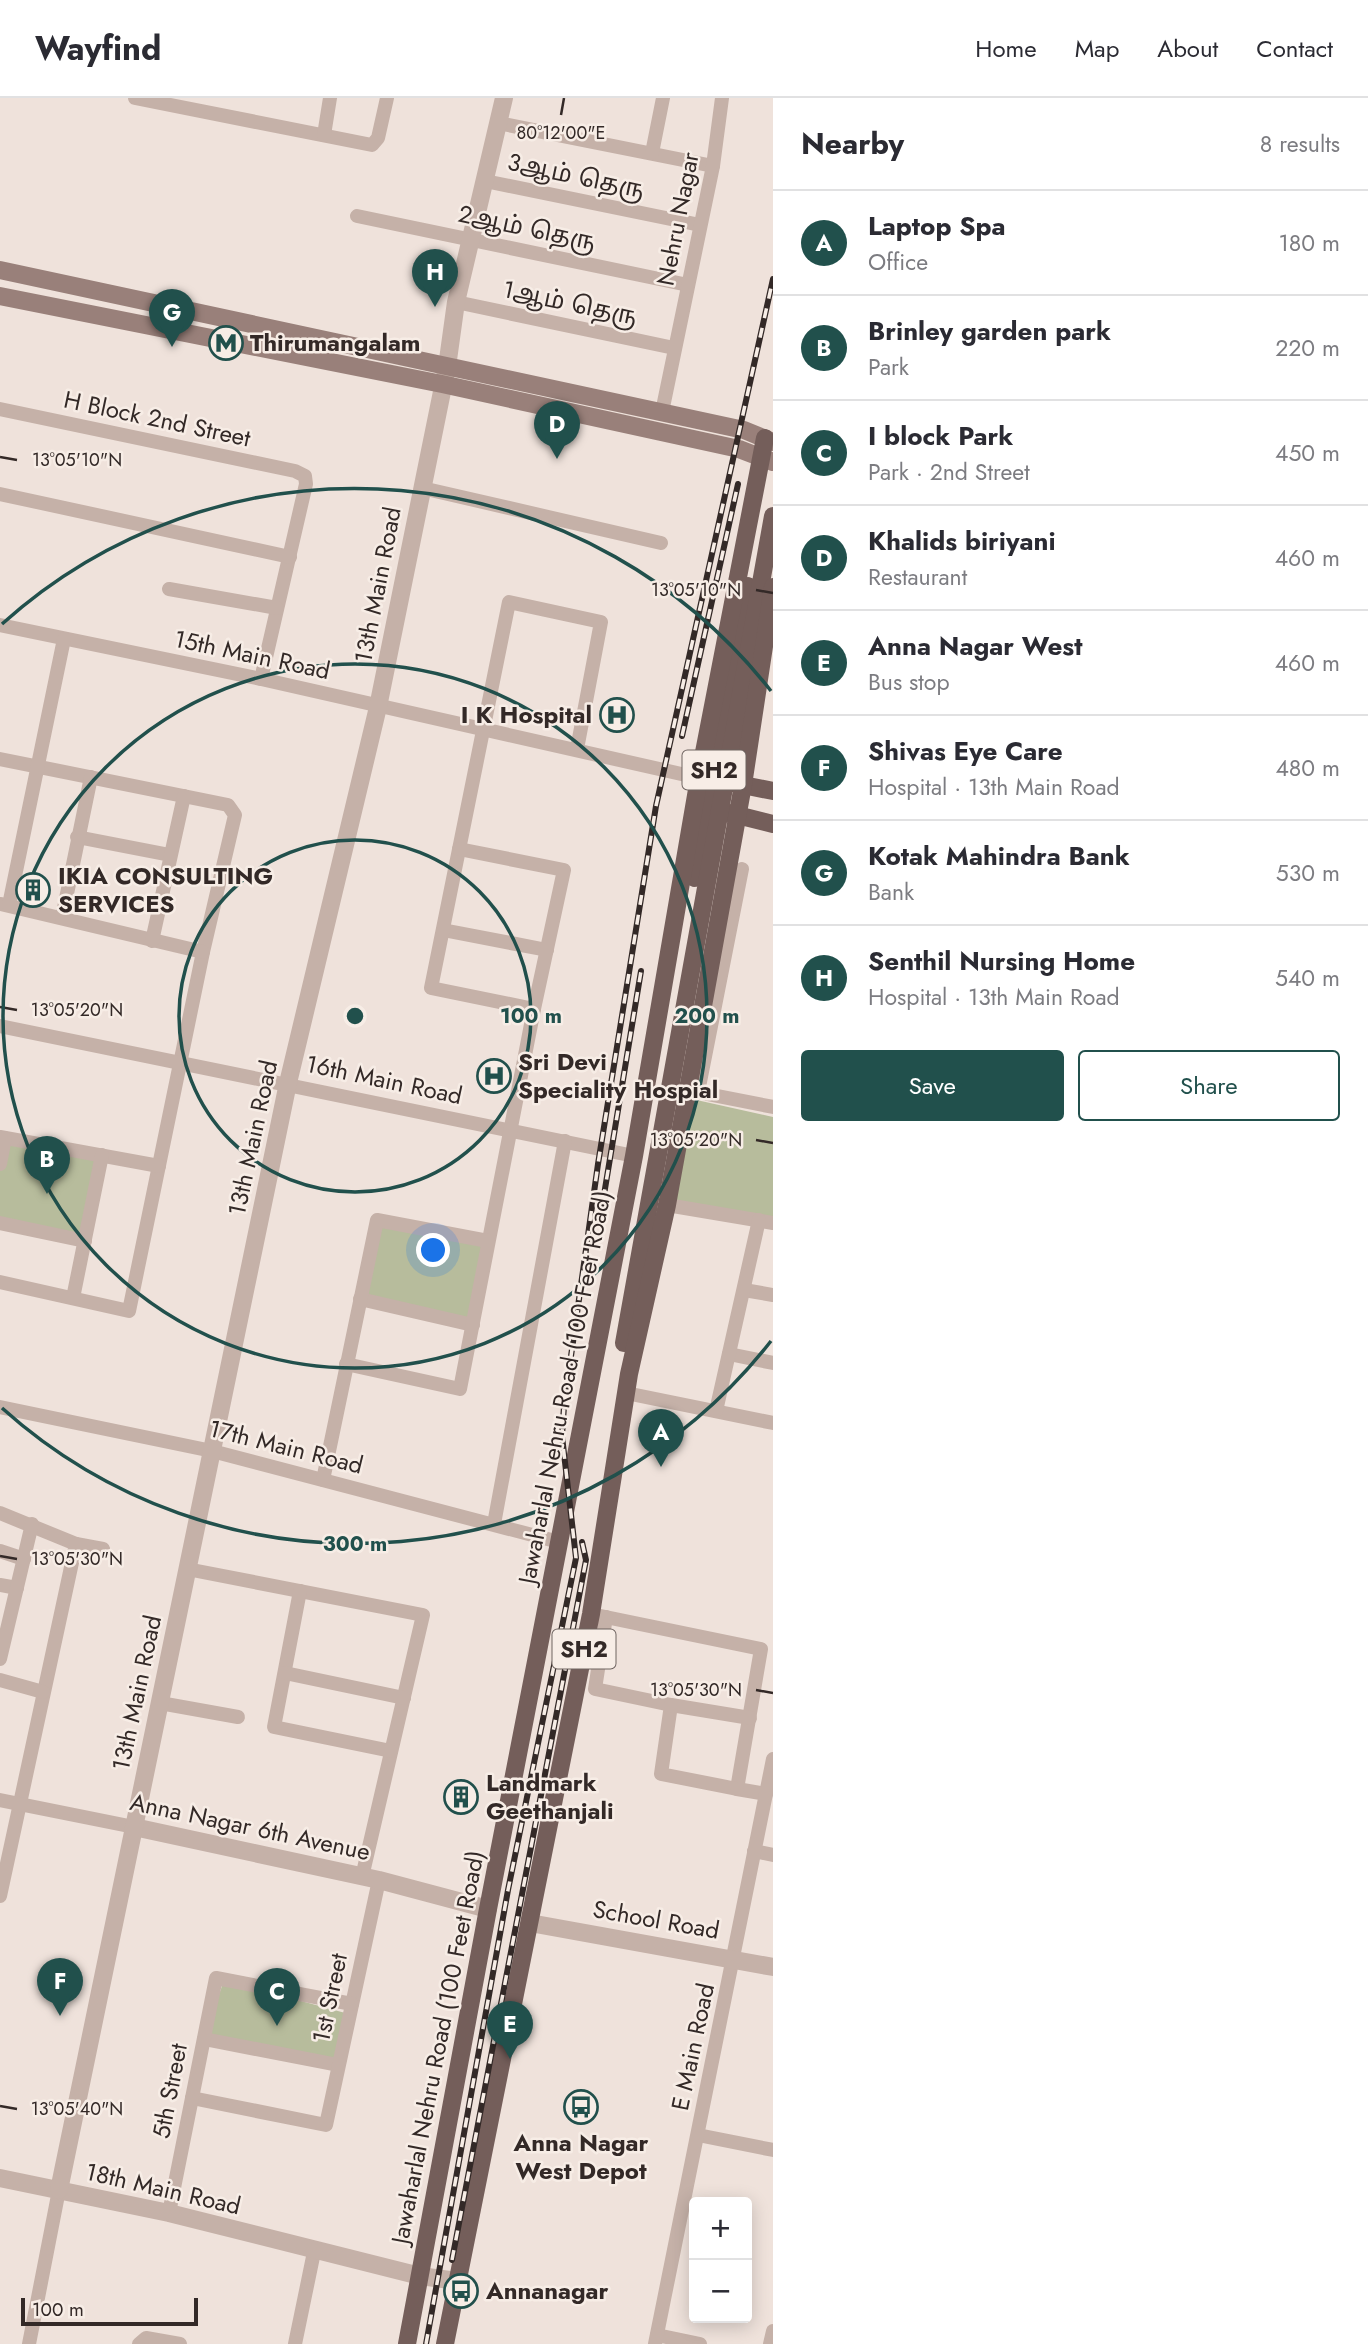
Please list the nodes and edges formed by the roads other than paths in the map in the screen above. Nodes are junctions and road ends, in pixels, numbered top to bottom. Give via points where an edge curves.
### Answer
1 (135, 98) edge
2 (330, 98) edge
3 (387, 98) edge
4 (504, 98) edge
5 (663, 98) edge
6 (722, 98) edge
7 (175, 102) edge
8 (498, 123) junction
9 (324, 135) junction
10 (652, 153) junction
11 (713, 166) junction
12 (485, 181) junction
13 (357, 216) dead end
14 (700, 225) junction
15 (470, 240) junction
16 (0, 270) edge
17 (688, 285) junction
18 (0, 296) edge
19 (456, 302) junction
20 (674, 348) junction
21 (445, 376) junction
22 (0, 409) edge
23 (662, 412) junction
24 (769, 440) edge
25 (769, 459) edge
26 (422, 488) junction
27 (0, 494) edge
28 (773, 516) edge
29 (661, 543) dead end
30 (290, 557) junction
31 (773, 587) edge
32 (169, 589) dead end
33 (277, 608) junction
34 (770, 619) edge
35 (0, 625) edge
36 (64, 639) junction
37 (261, 679) junction
38 (379, 707) junction
39 (483, 729) junction
40 (577, 749) junction
41 (0, 759) edge
42 (38, 767) junction
43 (91, 777) junction
44 (699, 778) junction
45 (743, 785) junction
46 (773, 791) edge
47 (184, 796) junction
48 (694, 806) junction
49 (737, 815) junction
50 (773, 824) edge
51 (77, 837) junction
52 (459, 849) junction
53 (170, 855) junction
54 (742, 869) dead end
55 (678, 897) junction
56 (4, 904) edge
57 (719, 905) junction
58 (62, 918) junction
59 (443, 930) junction
60 (152, 941) junction
61 (547, 950) junction
62 (204, 951) junction
63 (534, 1009) junction
64 (0, 1026) edge
65 (182, 1061) junction
66 (288, 1083) junction
67 (678, 1089) junction
68 (773, 1107) edge
69 (510, 1130) junction
70 (3, 1137) edge
71 (565, 1141) junction
72 (102, 1155) junction
73 (635, 1156) junction
74 (0, 1164) edge
75 (159, 1166) junction
76 (667, 1205) junction
77 (766, 1221) edge
78 (0, 1223) edge
79 (85, 1241) junction
80 (488, 1241) junction
81 (0, 1282) edge
82 (744, 1290) junction
83 (773, 1295) edge
84 (73, 1298) junction
85 (360, 1299) junction
86 (472, 1325) junction
87 (729, 1354) junction
88 (773, 1363) edge
89 (346, 1364) junction
90 (592, 1370) junction
91 (629, 1374) junction
92 (626, 1393) junction
93 (0, 1407) edge
94 (716, 1411) junction
95 (773, 1423) edge
96 (212, 1451) junction
97 (323, 1480) junction
98 (0, 1513) edge
99 (32, 1524) junction
100 (494, 1524) junction
101 (559, 1542) junction
102 (76, 1544) junction
103 (103, 1549) dead end
104 (0, 1551) edge
105 (24, 1559) junction
106 (187, 1569) junction
107 (0, 1585) edge
108 (17, 1588) junction
109 (300, 1591) junction
110 (598, 1615) junction
111 (0, 1659) edge
112 (285, 1673) junction
113 (0, 1680) edge
114 (43, 1692) junction
115 (404, 1698) junction
116 (160, 1703) junction
117 (671, 1705) junction
118 (238, 1717) dead end
119 (750, 1718) junction
120 (391, 1751) junction
121 (773, 1759) edge
122 (737, 1789) junction
123 (766, 1794) junction
124 (0, 1800) edge
125 (19, 1802) junction
126 (134, 1827) junction
127 (754, 1851) junction
128 (773, 1855) edge
129 (371, 1879) junction
130 (0, 1896) edge
131 (488, 1909) junction
132 (530, 1923) junction
133 (734, 1959) junction
134 (773, 1967) edge
135 (352, 2004) junction
136 (204, 2039) junction
137 (338, 2065) junction
138 (192, 2098) junction
139 (698, 2135) junction
140 (773, 2150) edge
141 (0, 2178) edge
142 (59, 2190) junction
143 (169, 2213) junction
144 (314, 2252) junction
145 (420, 2276) junction
146 (457, 2281) junction
147 (773, 2332) edge
148 (656, 2339) edge
149 (29, 2344) edge
150 (139, 2344) edge
151 (180, 2344) edge
152 (295, 2344) edge
153 (407, 2344) edge
154 (445, 2344) edge
155 (700, 2344) edge
156 (770, 2344) edge

1 - 7 street
2 - 9 street
3 - 9 street via 374,144
4 - 8 street, 13th Main Road
5 - 10 street
6 - 11 street, Nehru Nagar
7 - 9 street
8 - 10 street
8 - 12 street, 13th Main Road
10 - 11 street
11 - 14 street, Nehru Nagar
12 - 14 street, 3ஆம் தெரு
12 - 15 street, 13th Main Road
13 - 15 street, 2ஆம் தெரு
14 - 17 street, Nehru Nagar
15 - 17 street, 2ஆம் தெரு
15 - 19 street, 13th Main Road
16 - 21 main road
17 - 20 street, Nehru Nagar
18 - 21 main road
19 - 20 street, 1ஆம் தெரு
19 - 21 street, 13th Main Road
20 - 23 street, Nehru Nagar
21 - 23 main road
21 - 25 main road
21 - 26 street, 13th Main Road
22 - 30 street, H Block 2nd Street via 305,476
23 - 24 main road
24 - 25 main road, Jawaharlal Nehru Road (100 Feet Road)
25 - 44 main road, Jawaharlal Nehru Road (100 Feet Road)
25 - 67 main road, SH2
26 - 29 street
26 - 38 street, 13th Main Road
27 - 30 street
28 - 67 main road, SH2
30 - 33 street
31 - 34 main road
32 - 33 street
33 - 37 street
34 - 45 main road
35 - 36 street, 15th Main Road
36 - 37 street, 15th Main Road
36 - 42 street
37 - 38 street, 15th Main Road
38 - 39 street, 15th Main Road
38 - 66 street, 13th Main Road
39 - 40 street, 15th Main Road
39 - 40 street via 509,602 601,622
39 - 52 street
40 - 44 street, 15th Main Road
41 - 42 street
42 - 43 street
42 - 56 street
43 - 47 street
43 - 51 street
44 - 45 main road
44 - 48 main road, Jawaharlal Nehru Road (100 Feet Road)
45 - 46 main road
45 - 49 main road
47 - 53 street
47 - 62 street via 228,805 235,815
48 - 49 main road
48 - 55 main road, Jawaharlal Nehru Road (100 Feet Road)
49 - 50 main road
49 - 57 main road
51 - 53 street
51 - 58 street
52 - 59 street
52 - 61 street via 564,870
53 - 60 street
54 - 67 street
55 - 57 main road
55 - 73 main road, Jawaharlal Nehru Road (100 Feet Road)
56 - 58 street
57 - 67 main road
58 - 60 street
59 - 61 street
59 - 63 street via 431,988
60 - 62 street
61 - 63 street
62 - 65 street
63 - 69 street
64 - 65 street, 16th Main Road
65 - 66 street, 16th Main Road
65 - 75 street
66 - 69 street, 16th Main Road
66 - 96 street, 13th Main Road
67 - 68 street
67 - 76 main road
67 - 90 main road, SH2 via 607,1345
67 - 91 main road, SH2 via 622,1354
69 - 71 street, 16th Main Road
69 - 80 street
70 - 72 street
70 - 74 street
71 - 73 street, 16th Main Road
71 - 100 street
72 - 75 street
72 - 79 street
73 - 90 main road, Jawaharlal Nehru Road (100 Feet Road)
75 - 84 street via 129,1311
76 - 77 street
76 - 91 main road
77 - 82 street
78 - 79 street
79 - 84 street
80 - 85 street via 377,1220
80 - 86 street
81 - 84 street
82 - 83 street
82 - 87 street
85 - 86 street
85 - 89 street
86 - 89 street via 460,1389
87 - 88 street
87 - 94 street
89 - 97 street
90 - 101 main road, Jawaharlal Nehru Road (100 Feet Road) / SH2
91 - 92 main road, SH2
92 - 94 street
92 - 110 main road, SH2
93 - 96 street, 17th Main Road
94 - 95 street
96 - 97 street, 17th Main Road
96 - 106 street, 13th Main Road
97 - 100 street, 17th Main Road
98 - 99 street
99 - 102 street
99 - 105 street
100 - 101 street, 17th Main Road
101 - 131 main road, Jawaharlal Nehru Road (100 Feet Road) / SH2
102 - 103 street
102 - 114 street
104 - 105 street
105 - 108 street
106 - 109 street
106 - 116 street, 13th Main Road
107 - 108 street
108 - 111 street
109 - 112 street
109 - 115 street, 1st Street via 423,1615
110 - 117 street via 595,1689
110 - 119 street via 761,1649
110 - 132 main road, SH2
112 - 115 street
112 - 120 street via 274,1727
113 - 114 street
114 - 125 street
115 - 120 street, 1st Street
116 - 118 street
116 - 126 street, 13th Main Road
117 - 119 street
117 - 122 street via 661,1773
119 - 122 street
120 - 129 street, 1st Street
121 - 123 street, E Main Road
122 - 123 street
123 - 127 street, E Main Road
124 - 125 street, Anna Nagar 6th Avenue
125 - 126 street, Anna Nagar 6th Avenue
125 - 130 street
126 - 129 street, Anna Nagar 6th Avenue
126 - 142 street, 13th Main Road
127 - 128 street
127 - 133 street, E Main Road
129 - 131 street, Anna Nagar 6th Avenue
129 - 135 street, 1st Street
131 - 145 main road, Jawaharlal Nehru Road (100 Feet Road) / SH2
132 - 133 street, School Road
132 - 146 main road, SH2
133 - 134 street, School Road
133 - 139 street, E Main Road
135 - 136 street, 5th Street via 216,1978
135 - 137 street, 1st Street
136 - 137 street
136 - 138 street, 5th Street
137 - 138 street, 1st Street via 326,2125
138 - 143 street, 5th Street
139 - 140 street
139 - 148 street, E Main Road
141 - 142 street, 18th Main Road
142 - 143 street, 18th Main Road
142 - 149 street
143 - 144 street, 18th Main Road
144 - 145 street, 18th Main Road
144 - 152 street
145 - 146 street, 18th Main Road
145 - 153 main road, Jawaharlal Nehru Road (100 Feet Road) / SH2
146 - 154 main road, SH2
147 - 156 street
148 - 155 street
150 - 151 street via 146,2338

